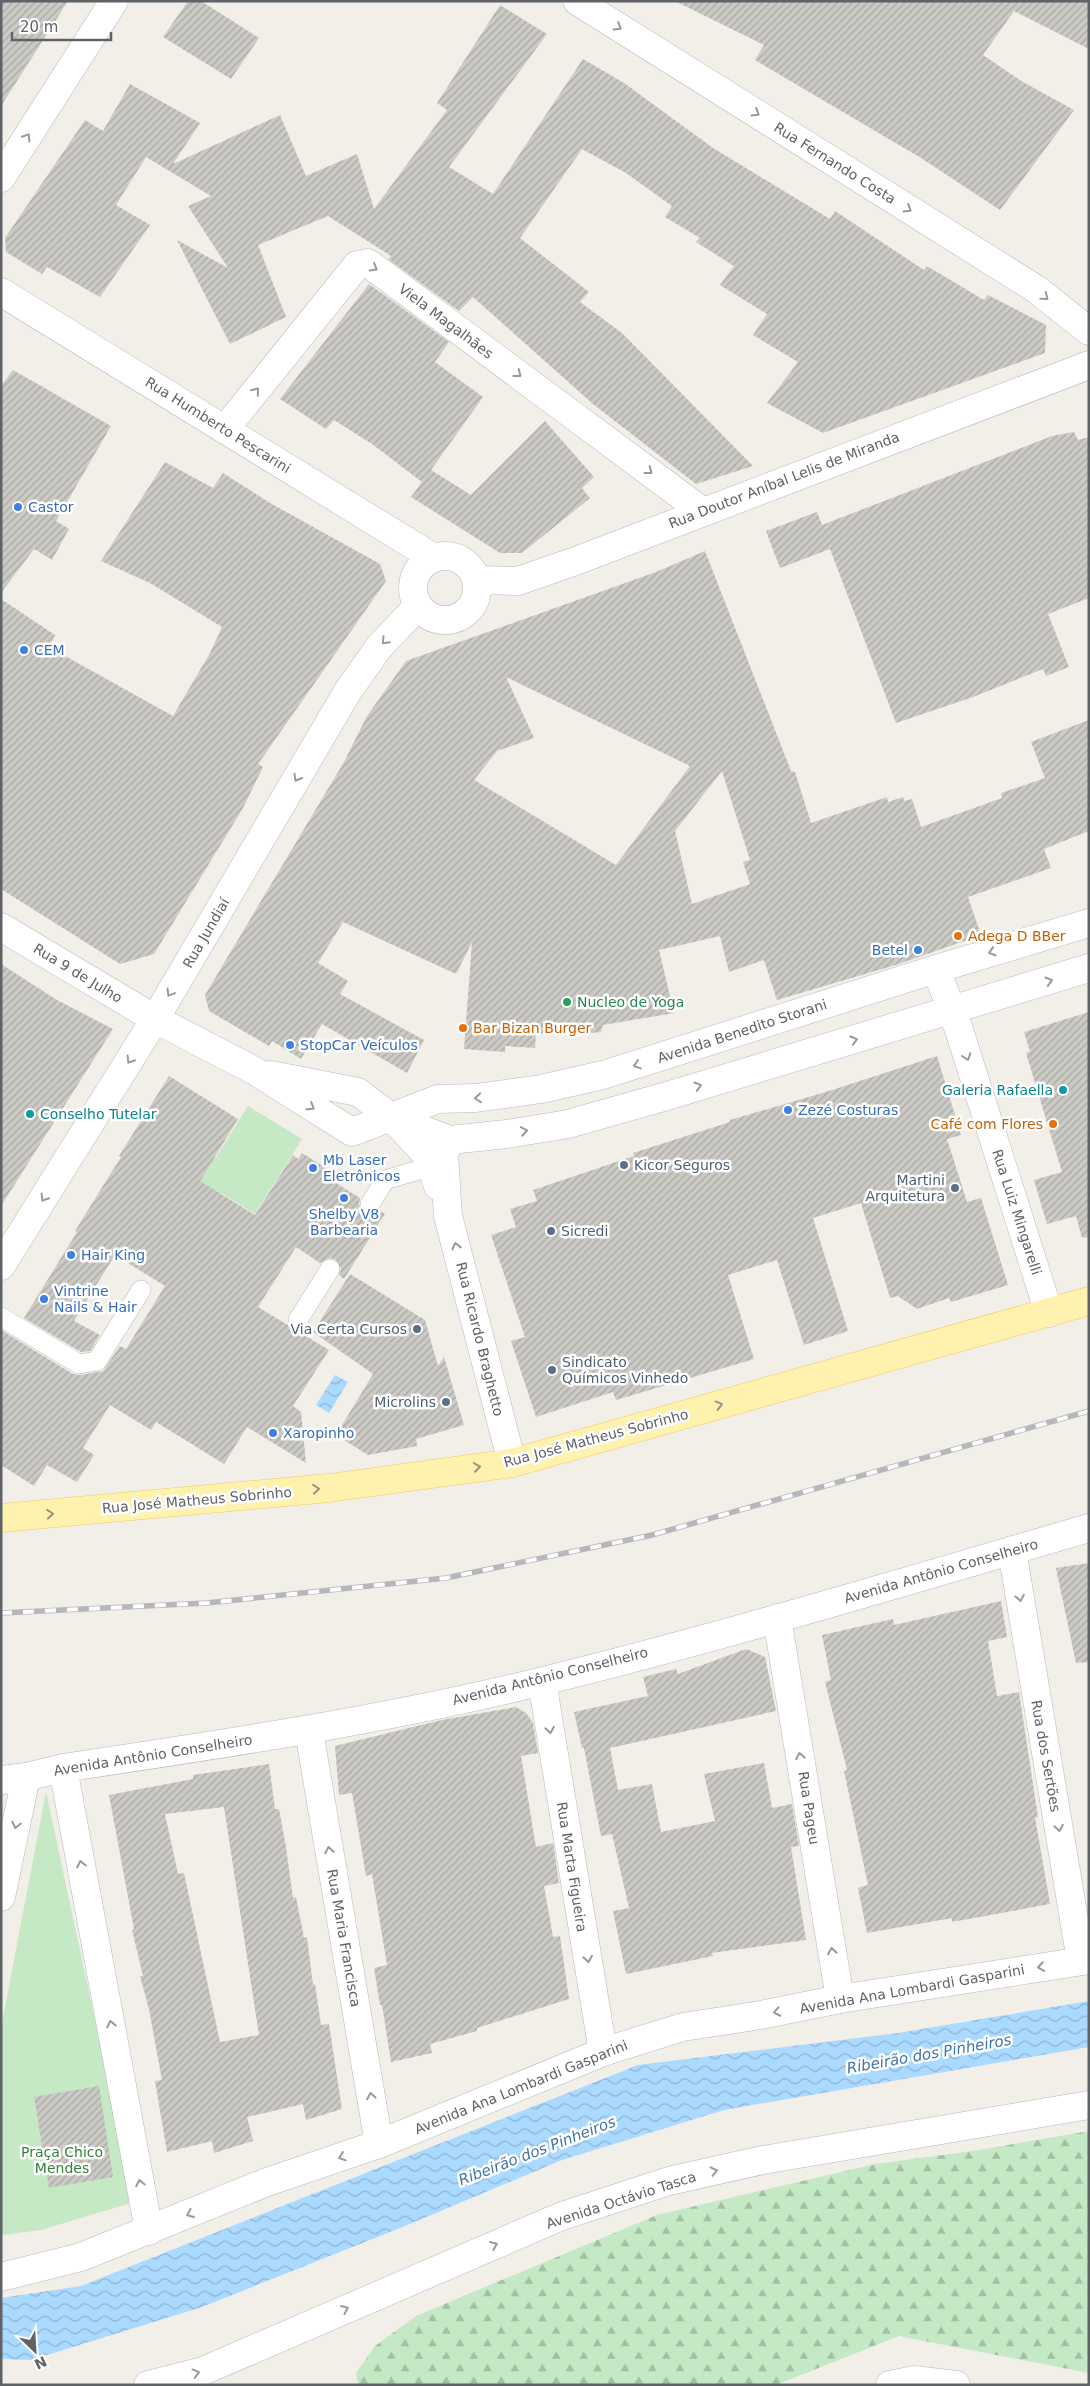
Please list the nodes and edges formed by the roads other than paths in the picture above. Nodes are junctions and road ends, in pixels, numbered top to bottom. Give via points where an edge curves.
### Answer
1 (114, 1) edge
2 (577, 1) edge
3 (1, 178) edge
4 (1, 292) edge
5 (1089, 332) edge
6 (1089, 365) edge
7 (225, 429) junction
8 (702, 511) junction
9 (434, 558) junction
10 (476, 580) junction
11 (418, 606) junction
12 (1089, 923) edge
13 (1, 927) edge
14 (1089, 968) edge
15 (936, 969) junction
16 (952, 1011) junction
17 (156, 1019) junction
18 (255, 1071) junction
19 (392, 1118) junction
20 (450, 1140) junction
21 (432, 1166) junction
22 (370, 1204) dead end
23 (448, 1216) junction
24 (1, 1266) edge
25 (330, 1269) dead end
26 (141, 1290) dead end
27 (1089, 1302) edge
28 (1049, 1313) junction
29 (1, 1317) edge
30 (298, 1320) dead end
31 (512, 1463) junction
32 (1, 1518) edge
33 (1089, 1528) edge
34 (1012, 1550) junction
35 (777, 1618) junction
36 (542, 1682) junction
37 (309, 1731) junction
38 (63, 1768) junction
39 (13, 1779) edge
40 (1, 1896) edge
41 (1085, 1960) edge
42 (840, 1999) junction
43 (603, 2052) junction
44 (1089, 2104) edge
45 (379, 2144) junction
46 (149, 2231) junction
47 (1, 2277) edge
48 (148, 2385) edge
49 (890, 2385) edge
50 (956, 2385) edge

3 -> 1 street
2 -> 5 street, Rua Fernando Costa via 1036,289
4 - 7 street, Rua Humberto Pescarini
6 - 8 street, Rua Doutor Aníbal Lelis de Miranda
7 -> 8 street, Viela Magalhães via 357,265 368,263
7 - 9 street, Rua Humberto Pescarini
8 - 10 street, Rua Doutor Aníbal Lelis de Miranda via 518,581
9 - 10 street via 456,558 472,570
9 - 11 street via 419,570 415,578 414,597
10 - 11 street via 478,590 473,604 462,615 453,619 433,618
11 -> 17 street, Rua Jundiaí via 379,647 348,691
12 -> 15 street, Avenida Benedito Storani
13 - 17 street, Rua 9 de Julho
16 -> 14 street, Avenida Benedito Storani
15 - 16 street, Rua Luiz Mingarelli
15 -> 19 street, Avenida Benedito Storani via 604,1075 541,1089 438,1100
20 -> 16 street, Avenida Benedito Storani via 568,1124
16 -> 28 street, Rua Luiz Mingarelli
17 - 18 street, Avenida Benedito Storani
17 -> 24 street, Rua Jundiaí
18 - 19 street, Avenida Benedito Storani via 358,1092
18 -> 19 street, Avenida Benedito Storani via 348,1131
19 - 20 street, Avenida Benedito Storani
19 - 21 street, Rua Ricardo Braghetto via 428,1156
20 - 23 street, Rua Ricardo Braghetto via 444,1154
21 - 22 lane via 385,1180
21 - 23 street, Rua Ricardo Braghetto
31 -> 23 street, Rua Ricardo Braghetto
25 - 30 lane
26 - 29 lane via 97,1361 79,1364
27 - 28 main road, Rua José Matheus Sobrinho
31 -> 28 main road, Rua José Matheus Sobrinho
32 -> 31 main road, Rua José Matheus Sobrinho via 329,1488
33 - 34 street, Avenida Antônio Conselheiro
34 - 35 street, Avenida Antônio Conselheiro
34 -> 41 street, Rua dos Sertões
35 - 36 street, Avenida Antônio Conselheiro
42 -> 35 street, Rua Pageu
36 - 37 street, Avenida Antônio Conselheiro
36 -> 43 street, Rua Marta Figueira
37 - 38 street, Avenida Antônio Conselheiro
45 -> 37 street, Rua Maria Francisca
38 - 39 street, Avenida Antônio Conselheiro
46 -> 38 street
39 -> 40 street
41 -> 42 street, Avenida Ana Lombardi Gasparini
42 -> 43 street, Avenida Ana Lombardi Gasparini via 683,2027
43 - 45 street, Avenida Ana Lombardi Gasparini
48 -> 44 street, Avenida Octávio Tasca via 203,2371 562,2216 669,2182 763,2160
45 -> 46 street, Avenida Ana Lombardi Gasparini via 268,2182
46 - 47 street, Avenida Ana Lombardi Gasparini via 81,2257
49 - 50 street via 914,2380

